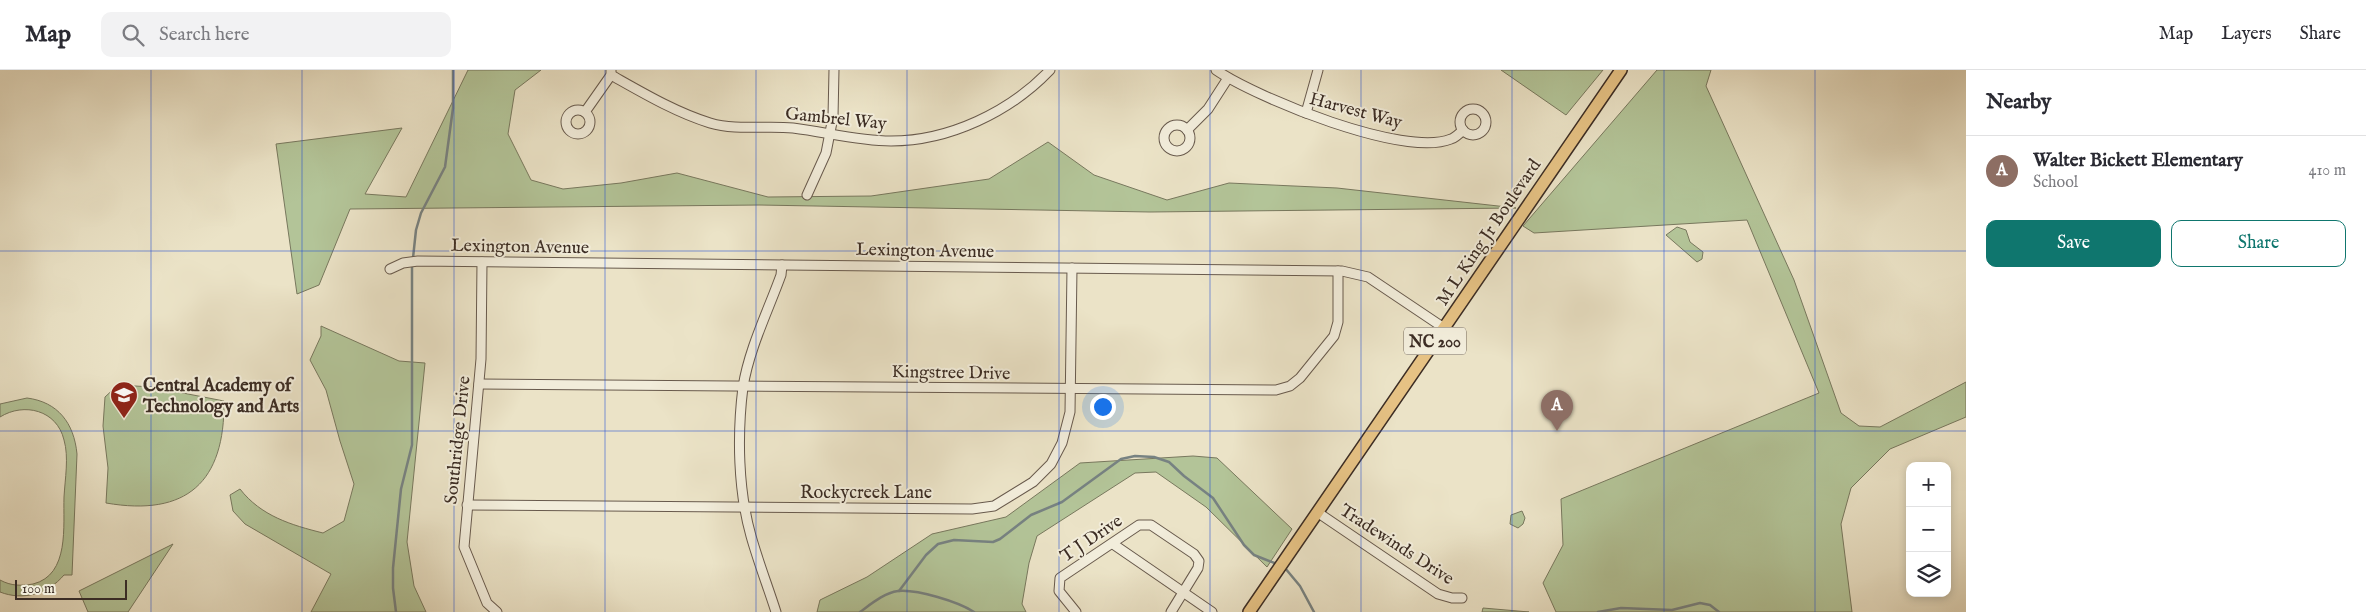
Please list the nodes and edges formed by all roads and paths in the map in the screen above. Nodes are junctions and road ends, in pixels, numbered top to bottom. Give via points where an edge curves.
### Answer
1 (834, 70) edge
2 (1050, 70) edge
3 (1216, 70) edge
4 (1318, 70) edge
5 (1621, 70) edge
6 (611, 73) edge
7 (1228, 78) junction
8 (585, 112) dead end
9 (1306, 113) junction
10 (1187, 130) dead end
11 (1463, 130) dead end
12 (829, 133) junction
13 (807, 196) dead end
14 (482, 262) junction
15 (782, 265) junction
16 (1072, 268) junction
17 (390, 269) dead end
18 (1338, 270) junction
19 (1444, 328) junction
20 (479, 384) junction
21 (744, 387) junction
22 (1070, 390) junction
23 (467, 505) junction
24 (746, 507) junction
25 (1317, 512) junction
26 (1113, 544) junction
27 (1184, 593) junction
28 (1462, 598) dead end
29 (496, 612) edge
30 (776, 612) edge
31 (1076, 612) edge
32 (1171, 612) edge
33 (1212, 612) edge
34 (1249, 612) edge

1 - 12 street via 833,117
2 - 12 street, Gambrel Way via 996,112 964,127 892,141
3 - 7 street, Harvest Way
4 - 9 street
5 - 19 main road, M L King Jr Boulevard / NC 200
6 - 8 street
6 - 12 street, Gambrel Way via 678,111 712,124
7 - 9 street, Harvest Way
7 - 10 street via 1208,109
9 - 11 street, Harvest Way via 1337,125 1413,141 1452,139
12 - 13 street via 826,153
14 - 15 street, Lexington Avenue
14 - 17 street, Lexington Avenue via 418,261
14 - 20 street, Southridge Drive
15 - 16 street, Lexington Avenue
15 - 21 street
16 - 18 street, Lexington Avenue
16 - 22 street, Rockycreek Lane
18 - 19 street, Lexington Avenue via 1368,277
18 - 22 street, Kingstree Drive via 1338,322 1334,336 1290,386 1264,390
19 - 25 main road, M L King Jr Boulevard / NC 200
20 - 21 street, Kingstree Drive
20 - 23 street, Southridge Drive
21 - 22 street, Kingstree Drive
21 - 24 street via 741,473
22 - 24 street, Rockycreek Lane via 1070,412 1062,443 1051,464 1033,482 994,506 972,509
23 - 24 street, Rockycreek Lane
23 - 29 street, Southridge Drive via 464,547 487,603
24 - 30 street via 751,535
25 - 28 street, Tradewinds Drive via 1438,594
25 - 34 main road, M L King Jr Boulevard / NC 200
26 - 27 street
26 - 27 street, T J Drive via 1138,526 1151,525 1194,554 1199,561 1198,568
26 - 31 street, T J Drive via 1060,578 1059,591
27 - 32 street, T J Drive
27 - 33 street

